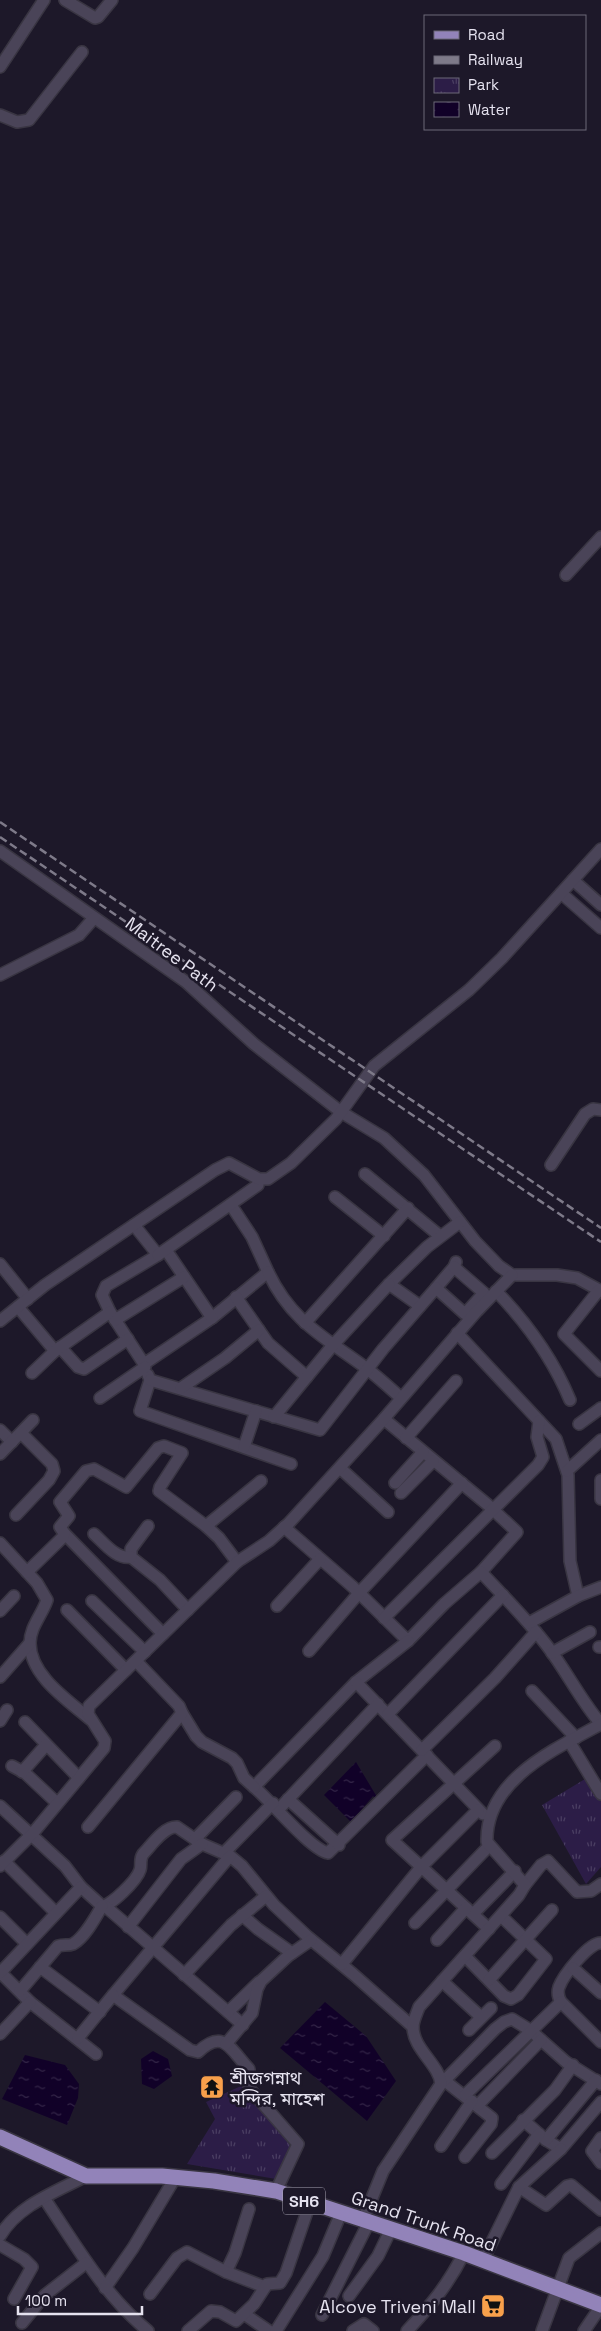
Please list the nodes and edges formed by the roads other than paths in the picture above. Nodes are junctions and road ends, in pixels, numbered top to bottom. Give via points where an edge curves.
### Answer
1 (44, 0) edge
2 (65, 0) edge
3 (112, 0) edge
4 (82, 52) dead end
5 (0, 67) edge
6 (0, 115) edge
7 (601, 537) edge
8 (566, 575) dead end
9 (601, 849) edge
10 (0, 850) edge
11 (573, 880) junction
12 (561, 893) junction
13 (601, 905) edge
14 (94, 918) junction
15 (601, 928) edge
16 (0, 975) edge
17 (601, 1110) edge
18 (341, 1112) junction
19 (551, 1165) dead end
20 (364, 1174) dead end
21 (258, 1185) dead end
22 (335, 1197) dead end
23 (231, 1205) junction
24 (408, 1208) junction
25 (460, 1222) junction
26 (134, 1225) junction
27 (384, 1236) junction
28 (440, 1236) junction
29 (162, 1253) junction
30 (0, 1264) edge
31 (268, 1272) junction
32 (512, 1276) junction
33 (184, 1277) junction
34 (389, 1284) junction
35 (436, 1288) junction
36 (600, 1290) edge
37 (496, 1291) junction
38 (236, 1297) junction
39 (28, 1299) junction
40 (420, 1306) junction
41 (18, 1307) junction
42 (113, 1316) junction
43 (212, 1318) junction
44 (0, 1321) edge
45 (305, 1323) junction
46 (259, 1330) junction
47 (457, 1333) junction
48 (128, 1339) junction
49 (333, 1345) junction
50 (58, 1349) junction
51 (144, 1365) junction
52 (367, 1369) junction
53 (601, 1371) edge
54 (32, 1374) dead end
55 (307, 1377) junction
56 (150, 1380) junction
57 (456, 1381) dead end
58 (181, 1388) junction
59 (100, 1398) dead end
60 (401, 1398) junction
61 (570, 1400) dead end
62 (601, 1408) edge
63 (256, 1411) junction
64 (274, 1417) junction
65 (384, 1419) junction
66 (33, 1420) dead end
67 (539, 1420) junction
68 (578, 1424) dead end
69 (0, 1430) edge
70 (21, 1433) junction
71 (406, 1438) junction
72 (601, 1440) edge
73 (12, 1442) junction
74 (244, 1447) junction
75 (424, 1452) junction
76 (0, 1454) edge
77 (433, 1461) junction
78 (291, 1464) dead end
79 (340, 1468) junction
80 (566, 1471) junction
81 (601, 1480) edge
82 (261, 1481) dead end
83 (462, 1483) junction
84 (601, 1498) edge
85 (493, 1509) junction
86 (388, 1512) dead end
87 (16, 1515) dead end
88 (148, 1526) dead end
89 (206, 1526) junction
90 (284, 1527) junction
91 (64, 1533) junction
92 (94, 1534) dead end
93 (0, 1544) edge
94 (131, 1557) junction
95 (320, 1559) junction
96 (237, 1562) junction
97 (27, 1572) junction
98 (481, 1572) junction
99 (601, 1587) edge
100 (359, 1593) junction
101 (503, 1595) junction
102 (14, 1596) dead end
103 (578, 1596) junction
104 (92, 1601) dead end
105 (277, 1606) dead end
106 (67, 1610) dead end
107 (188, 1610) junction
108 (0, 1611) edge
109 (384, 1618) junction
110 (529, 1623) junction
111 (536, 1632) junction
112 (590, 1632) dead end
113 (163, 1634) junction
114 (408, 1641) junction
115 (30, 1643) junction
116 (309, 1651) dead end
117 (145, 1652) junction
118 (552, 1653) junction
119 (136, 1661) junction
120 (126, 1670) junction
121 (0, 1677) edge
122 (356, 1682) junction
123 (532, 1691) dead end
124 (378, 1704) junction
125 (7, 1710) dead end
126 (182, 1713) junction
127 (388, 1714) junction
128 (92, 1720) junction
129 (0, 1721) edge
130 (25, 1722) dead end
131 (601, 1724) edge
132 (573, 1740) junction
133 (46, 1745) junction
134 (496, 1746) dead end
135 (425, 1753) junction
136 (80, 1778) junction
137 (456, 1784) junction
138 (254, 1787) junction
139 (601, 1794) edge
140 (236, 1797) dead end
141 (288, 1799) junction
142 (57, 1803) junction
143 (0, 1806) edge
144 (275, 1806) junction
145 (478, 1810) junction
146 (490, 1820) junction
147 (88, 1827) dead end
148 (30, 1836) junction
149 (198, 1841) junction
150 (339, 1845) junction
151 (490, 1846) junction
152 (227, 1854) junction
153 (2, 1864) edge
154 (422, 1866) junction
155 (514, 1871) junction
156 (601, 1884) edge
157 (525, 1885) junction
158 (81, 1887) junction
159 (446, 1890) junction
160 (266, 1896) junction
161 (103, 1906) junction
162 (552, 1910) dead end
163 (469, 1911) junction
164 (56, 1913) junction
165 (242, 1915) junction
166 (501, 1916) junction
167 (0, 1917) edge
168 (415, 1923) dead end
169 (128, 1926) junction
170 (489, 1929) junction
171 (311, 1940) junction
172 (437, 1940) dead end
173 (526, 1940) junction
174 (601, 1943) edge
175 (27, 1944) junction
176 (151, 1947) junction
177 (292, 1953) junction
178 (465, 1956) junction
179 (342, 1964) junction
180 (40, 1967) junction
181 (573, 1968) junction
182 (0, 1972) edge
183 (184, 1976) junction
184 (489, 1980) junction
185 (261, 1981) junction
186 (442, 1981) junction
187 (20, 1991) junction
188 (601, 1993) edge
189 (113, 1995) junction
190 (30, 2002) junction
191 (561, 2002) junction
192 (491, 2008) dead end
193 (100, 2012) junction
194 (228, 2012) junction
195 (481, 2017) junction
196 (243, 2025) junction
197 (413, 2027) junction
198 (469, 2030) dead end
199 (530, 2030) junction
200 (0, 2034) edge
201 (78, 2038) junction
202 (542, 2040) junction
203 (601, 2042) edge
204 (226, 2044) junction
205 (96, 2054) dead end
206 (573, 2065) junction
207 (443, 2078) junction
208 (598, 2082) edge
209 (472, 2100) junction
210 (601, 2102) edge
211 (523, 2120) junction
212 (0, 2137) edge
213 (543, 2137) junction
214 (601, 2138) edge
215 (441, 2146) dead end
216 (561, 2149) junction
217 (492, 2153) dead end
218 (465, 2157) dead end
219 (601, 2163) edge
220 (86, 2176) junction
221 (175, 2178) junction
222 (501, 2184) dead end
223 (519, 2187) junction
224 (276, 2191) junction
225 (44, 2198) junction
226 (310, 2203) junction
227 (249, 2209) dead end
228 (601, 2210) edge
229 (341, 2213) junction
230 (366, 2221) junction
231 (391, 2229) junction
232 (601, 2233) edge
233 (0, 2236) edge
234 (0, 2245) edge
235 (464, 2254) junction
236 (483, 2260) junction
237 (86, 2263) junction
238 (226, 2272) junction
239 (265, 2287) junction
240 (105, 2288) junction
241 (559, 2288) junction
242 (150, 2294) dead end
243 (349, 2296) dead end
244 (14, 2299) dead end
245 (601, 2305) edge
246 (244, 2314) junction
247 (322, 2315) dead end
248 (22, 2324) dead end
249 (144, 2330) edge
250 (188, 2331) edge
251 (269, 2331) edge
252 (276, 2331) edge
253 (353, 2331) edge
254 (373, 2331) edge
255 (407, 2331) edge
256 (542, 2331) edge
257 (584, 2331) edge

1 - 5 street
2 - 3 street via 95,18
4 - 6 street via 29,120 17,122
7 - 8 street
9 - 11 street
10 - 14 street, Maitree Path
11 - 12 street
11 - 13 street
12 - 15 street
12 - 18 street via 468,990 374,1066
14 - 16 street via 79,935
14 - 18 street, Maitree Path via 186,982 254,1044
17 - 19 street via 593,1109 585,1114
18 - 25 street, Maitree Path via 384,1138 424,1175
18 - 26 street via 292,1163 268,1179 259,1179 229,1163
20 - 24 street
21 - 23 street
22 - 27 street
23 - 29 street
23 - 31 street via 252,1237
24 - 27 street
24 - 28 street
25 - 28 street
25 - 32 street, Maitree Path via 487,1254
26 - 29 street
26 - 39 street
27 - 45 street
28 - 34 street
29 - 33 street
29 - 42 street via 106,1286 103,1299
30 - 39 street
31 - 38 street
31 - 45 street via 290,1310
32 - 36 street via 577,1278
32 - 37 street
33 - 42 street
33 - 43 street
34 - 40 street
34 - 49 street
35 - 35 street via 465,1314 484,1293 455,1264
35 - 40 street
36 - 53 street via 564,1334
37 - 47 street
37 - 61 street via 518,1314 564,1384
38 - 43 street
38 - 46 street
39 - 41 street
40 - 52 street
41 - 44 street
41 - 50 street
42 - 48 street
42 - 50 street
43 - 51 street
45 - 49 street
46 - 55 street via 268,1343
46 - 58 street
47 - 60 street
47 - 67 street
48 - 50 street via 84,1369
48 - 51 street
49 - 52 street
49 - 55 street
50 - 54 street
51 - 56 street
51 - 59 street
52 - 60 street
52 - 64 street via 320,1430
55 - 64 street
56 - 58 street
56 - 74 street via 140,1411
57 - 71 street
58 - 63 street
60 - 65 street
62 - 68 street
63 - 64 street
63 - 74 street
65 - 71 street
65 - 79 street
66 - 70 street
67 - 80 street via 556,1439
67 - 85 street via 537,1437 541,1461
69 - 73 street
70 - 73 street
70 - 87 street via 52,1464 54,1471
71 - 75 street
72 - 80 street
73 - 76 street
74 - 78 street
75 - 77 street
75 - 77 street via 398,1488
77 - 83 street
79 - 86 street
79 - 90 street
80 - 103 street via 570,1561
81 - 84 street
82 - 89 street
83 - 85 street
83 - 100 street
85 - 98 street via 517,1532
85 - 109 street
88 - 94 street via 131,1549
89 - 91 street via 159,1491 182,1453 164,1446 158,1448 126,1487 94,1469 86,1470 60,1502 69,1516 60,1527
89 - 96 street
90 - 95 street
90 - 96 street
91 - 97 street via 59,1542
91 - 113 street
92 - 94 street via 118,1556
93 - 97 street
94 - 107 street via 160,1580
95 - 100 street
95 - 105 street
96 - 107 street
97 - 115 street via 47,1600 32,1630
98 - 101 street
98 - 114 street
99 - 103 street
100 - 109 street
100 - 116 street
101 - 110 street
101 - 127 street
102 - 108 street
103 - 110 street
104 - 117 street
106 - 120 street
107 - 113 street
109 - 114 street
110 - 111 street
111 - 118 street
111 - 135 street
112 - 118 street
113 - 117 street
114 - 122 street
115 - 121 street
115 - 128 street via 32,1656 40,1670 57,1691
117 - 119 street
118 - 131 street
119 - 120 street
119 - 126 street
120 - 128 street via 89,1706 88,1714
122 - 124 street
122 - 138 street
123 - 132 street
124 - 127 street
124 - 141 street
125 - 129 street
126 - 138 street via 196,1736 232,1758 244,1778
126 - 147 street
127 - 135 street
128 - 136 street via 106,1741
130 - 133 street
131 - 132 street
132 - 139 street
132 - 146 street via 543,1755 519,1773 493,1808
133 - 136 street
133 - 142 street via 17,1769
134 - 137 street
135 - 137 street
135 - 150 street
136 - 142 street
137 - 145 street
137 - 154 street via 392,1840
138 - 144 street
140 - 149 street
141 - 144 street
141 - 150 street
142 - 148 street
143 - 148 street
144 - 150 street via 324,1852 331,1852
144 - 152 street
145 - 146 street
145 - 154 street
146 - 151 street via 486,1835
148 - 153 street
148 - 158 street via 65,1866
149 - 152 street
149 - 161 street via 176,1827 166,1830 143,1854 136,1877 115,1900
149 - 169 street
151 - 155 street
151 - 159 street
152 - 160 street via 242,1866
152 - 176 street via 176,1922
153 - 164 street
154 - 159 street
154 - 179 street
155 - 157 street
155 - 163 street
156 - 157 street via 591,1891 577,1892 548,1861
157 - 166 street
158 - 161 street
158 - 164 street
159 - 163 street
159 - 168 street
160 - 165 street
160 - 171 street
161 - 169 street
161 - 180 street via 77,1941 58,1946
162 - 173 street
163 - 170 street
163 - 172 street
164 - 175 street
165 - 177 street
165 - 183 street
166 - 170 street
166 - 173 street
167 - 175 street
169 - 176 street
170 - 178 street
171 - 177 street
171 - 179 street
173 - 184 street
173 - 184 street via 546,1960 518,1995 511,1999 504,1996
174 - 181 street via 591,1945
175 - 182 street
176 - 183 street
176 - 189 street
177 - 185 street
178 - 184 street
178 - 186 street
179 - 197 street
180 - 187 street
180 - 193 street
181 - 188 street
181 - 191 street via 559,1988
182 - 187 street
183 - 194 street
185 - 194 street
185 - 196 street via 255,2006
186 - 195 street
186 - 197 street via 419,2007
187 - 190 street
189 - 193 street
189 - 204 street via 194,2053 212,2040
190 - 200 street
190 - 201 street
191 - 199 street
191 - 203 street
192 - 195 street
193 - 201 street
194 - 196 street
195 - 198 street
196 - 204 street
197 - 207 street via 421,2048
199 - 202 street
199 - 207 street via 515,2020 504,2022
199 - 209 street
201 - 205 street
202 - 206 street
202 - 209 street
204 - 224 street via 249,2069 248,2088 298,2144
206 - 208 street
206 - 211 street via 555,2090
207 - 209 street
207 - 230 street via 384,2171
208 - 213 street
209 - 215 street
209 - 218 street via 493,2120
210 - 216 street
211 - 213 street
211 - 217 street
212 - 220 main road, Grand Trunk Road / SH6
213 - 216 street
213 - 222 street
214 - 219 street via 592,2151
216 - 223 street
220 - 221 main road, Grand Trunk Road / SH6
220 - 225 street
221 - 224 main road, Grand Trunk Road / SH6
221 - 240 street
223 - 228 street via 546,2205 571,2185
223 - 236 street
224 - 226 main road, Grand Trunk Road / SH6
225 - 233 street via 18,2214
225 - 237 street
226 - 229 main road, Grand Trunk Road / SH6
226 - 239 street via 282,2280
227 - 238 street
229 - 230 main road, Grand Trunk Road / SH6
229 - 252 street via 323,2256
230 - 231 main road, Grand Trunk Road / SH6
230 - 247 street
231 - 235 main road, Grand Trunk Road / SH6
231 - 243 street via 378,2256
232 - 241 street via 569,2258
234 - 244 street via 32,2267
235 - 236 main road, Grand Trunk Road / SH6
235 - 255 street via 451,2279
236 - 241 main road, Grand Trunk Road / SH6
237 - 240 street
237 - 248 street via 46,2295
238 - 239 street
238 - 242 street via 187,2252 181,2254
239 - 246 street
240 - 249 street
241 - 245 main road, Grand Trunk Road / SH6
241 - 256 street
245 - 257 street
246 - 250 street via 234,2321 220,2312 211,2311
246 - 251 street
253 - 254 street via 364,2324

